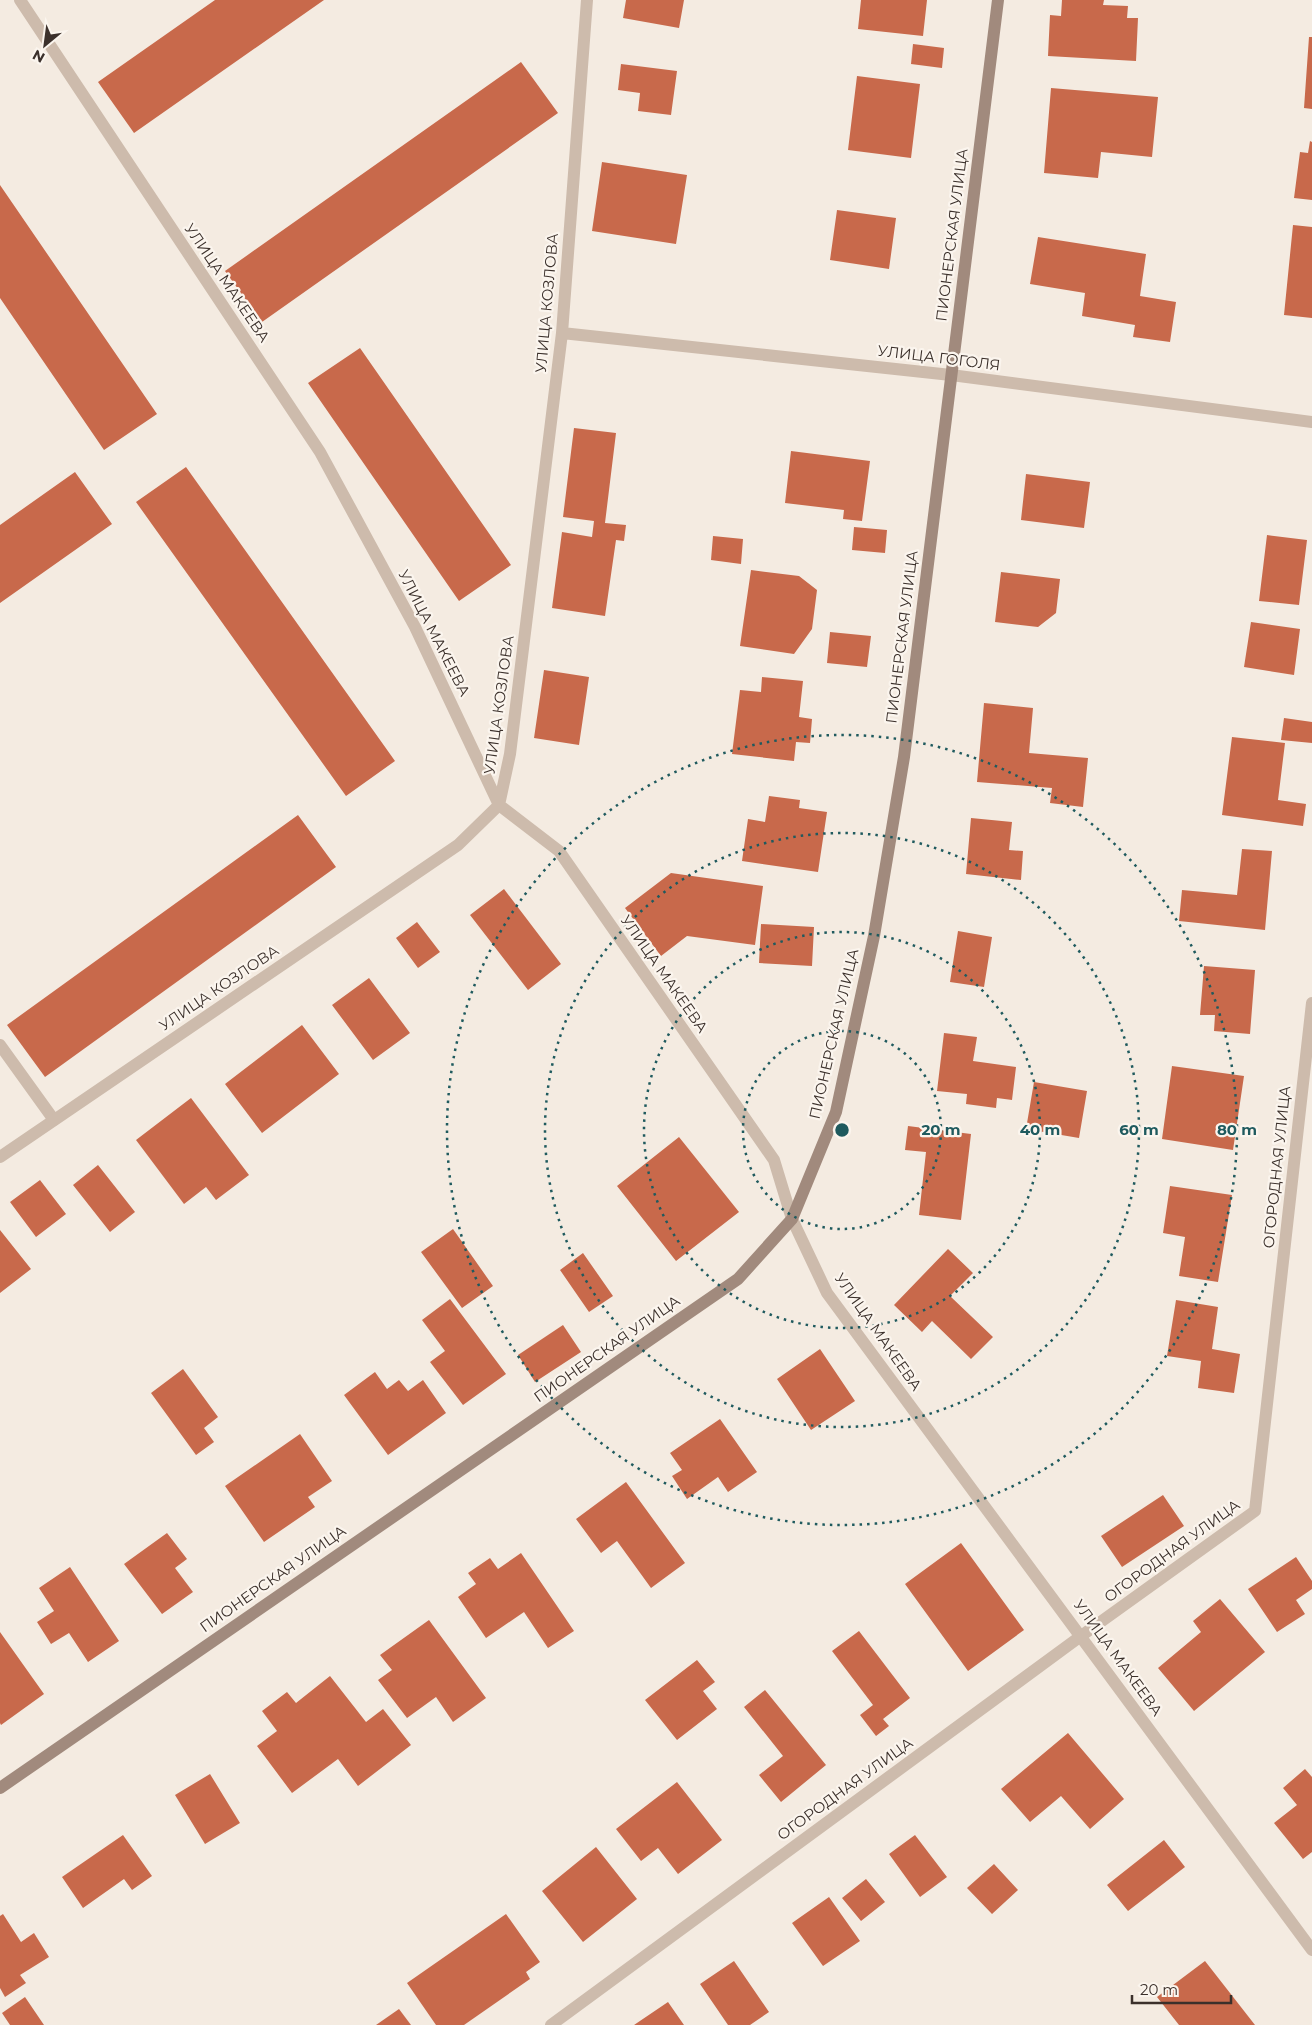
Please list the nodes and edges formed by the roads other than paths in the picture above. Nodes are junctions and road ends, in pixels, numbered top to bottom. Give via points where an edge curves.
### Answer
1 (20, 0) edge
2 (587, 0) edge
3 (998, 0) edge
4 (562, 333) junction
5 (951, 375) junction
6 (1312, 422) edge
7 (499, 805) junction
8 (1312, 1003) edge
9 (0, 1045) edge
10 (54, 1120) junction
11 (0, 1156) edge
12 (792, 1219) junction
13 (1081, 1636) junction
14 (0, 1788) edge
15 (1311, 1947) edge
16 (551, 2025) edge

1 - 7 street, УЛИЦА МАКЕЕВА via 320,452 415,627
2 - 4 street, УЛИЦА КОЗЛОВА
3 - 5 street, ПИОНЕРСКАЯ УЛИЦА
4 - 5 street, УЛИЦА ГОГОЛЯ
4 - 7 street, УЛИЦА КОЗЛОВА via 510,754
5 - 6 street, УЛИЦА ГОГОЛЯ
5 - 12 street, ПИОНЕРСКАЯ УЛИЦА via 904,757 874,936 836,1112
7 - 10 street, УЛИЦА КОЗЛОВА via 458,845
7 - 12 street, УЛИЦА МАКЕЕВА via 559,851 774,1160
8 - 13 street, ОГОРОДНАЯ УЛИЦА via 1255,1511
9 - 10 street
10 - 11 street, УЛИЦА КОЗЛОВА
12 - 13 street, УЛИЦА МАКЕЕВА via 827,1293
12 - 14 street, ПИОНЕРСКАЯ УЛИЦА via 738,1278
13 - 15 street, УЛИЦА МАКЕЕВА
13 - 16 street, ОГОРОДНАЯ УЛИЦА

